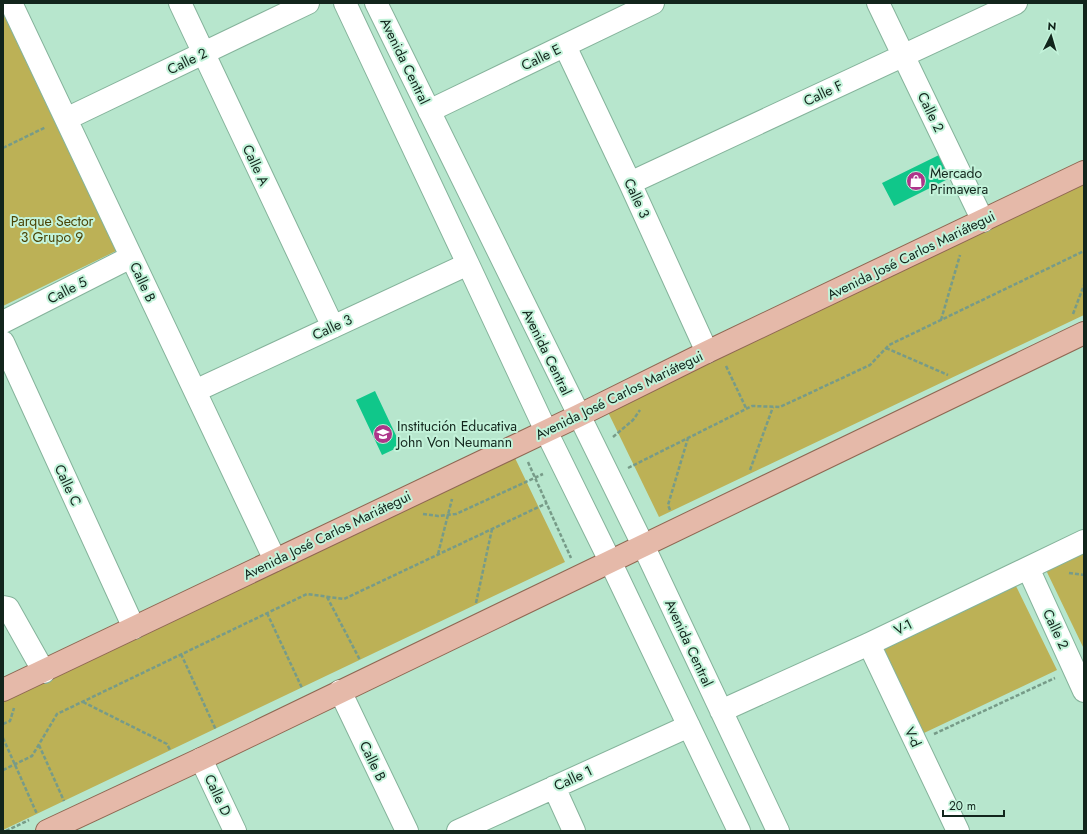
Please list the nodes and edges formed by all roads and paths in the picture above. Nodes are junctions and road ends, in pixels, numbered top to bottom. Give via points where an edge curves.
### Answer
1 (11, 3) edge
2 (180, 3) edge
3 (308, 3) edge
4 (345, 3) edge
5 (376, 3) edge
6 (653, 3) edge
7 (878, 3) edge
8 (1016, 3) edge
9 (565, 46) junction
10 (203, 53) junction
11 (904, 56) junction
12 (429, 111) junction
13 (66, 118) junction
14 (3, 148) edge
15 (1084, 172) edge
16 (630, 183) junction
17 (976, 224) junction
18 (1084, 252) edge
19 (131, 257) junction
20 (468, 264) junction
21 (1084, 285) edge
22 (941, 320) junction
23 (3, 322) edge
24 (333, 327) junction
25 (1082, 334) edge
26 (3, 342) edge
27 (886, 348) junction
28 (713, 350) junction
29 (195, 391) junction
30 (959, 393) junction
31 (773, 407) junction
32 (746, 409) junction
33 (578, 416) junction
34 (546, 431) junction
35 (688, 438) junction
36 (520, 443) junction
37 (622, 471) dead end
38 (458, 473) junction
39 (757, 490) junction
40 (547, 503) junction
41 (492, 529) junction
42 (677, 529) junction
43 (1084, 541) edge
44 (643, 545) junction
45 (438, 555) junction
46 (275, 560) junction
47 (610, 561) junction
48 (1028, 568) junction
49 (580, 576) junction
50 (326, 597) junction
51 (3, 607) edge
52 (267, 613) junction
53 (134, 628) junction
54 (470, 629) junction
55 (869, 644) junction
56 (181, 654) junction
57 (1074, 669) junction
58 (44, 672) junction
59 (369, 677) junction
60 (3, 690) edge
61 (340, 691) junction
62 (1084, 691) edge
63 (82, 702) junction
64 (310, 706) junction
65 (721, 711) junction
66 (689, 726) junction
67 (3, 738) edge
68 (916, 742) junction
69 (39, 745) junction
70 (225, 747) junction
71 (201, 759) junction
72 (15, 764) junction
73 (179, 769) junction
74 (3, 770) edge
75 (554, 788) junction
76 (63, 826) edge
77 (6, 831) edge
78 (235, 831) edge
79 (407, 831) edge
80 (458, 831) edge
81 (574, 831) edge
82 (739, 831) edge
83 (778, 831) edge
84 (958, 831) edge

1 - 13 street, Calle B
2 - 10 street, Calle A
3 - 10 street, Calle 2
4 - 20 street, Avenida Central
5 - 12 street, Avenida Central
6 - 9 street, Calle E
7 - 11 street, Calle 2
8 - 11 street, Calle F
9 - 12 street, Calle E
9 - 16 street, Calle 3
10 - 13 street, Calle 2
10 - 24 street, Calle A
11 - 16 street, Calle F
11 - 17 street, Calle 2
12 - 33 street, Avenida Central
13 - 14 path
13 - 19 street, Calle B
15 - 17 main road, Avenida José Carlos Mariátegui
16 - 28 street, Calle 3
17 - 22 path
17 - 28 main road, Avenida José Carlos Mariátegui
18 - 22 path
19 - 23 street, Calle 5
19 - 29 street, Calle B
20 - 24 street, Calle 3
20 - 34 street, Avenida Central
21 - 25 path via 1072,317
22 - 27 path
24 - 29 street, Calle 3
25 - 30 main road
26 - 53 street, Calle C
27 - 30 path via 948,374
27 - 31 path via 870,365 780,407
28 - 32 path
28 - 33 main road, Avenida José Carlos Mariátegui
29 - 46 street, Calle B
30 - 39 main road
31 - 32 path via 752,406
31 - 39 path via 749,472
32 - 35 path
33 - 34 main road, Avenida José Carlos Mariátegui
33 - 44 street, Avenida Central
34 - 36 main road, Avenida José Carlos Mariátegui
34 - 47 street, Avenida Central
35 - 37 path
35 - 42 path via 668,505
36 - 38 main road, Avenida José Carlos Mariátegui
36 - 40 path
38 - 45 path
38 - 46 main road, Avenida José Carlos Mariátegui
39 - 42 main road
40 - 41 path
40 - 49 path
41 - 45 path
41 - 54 path
42 - 44 main road
43 - 48 street, V-1
44 - 47 main road
44 - 65 street, Avenida Central
45 - 50 path via 344,600
46 - 53 main road, Avenida José Carlos Mariátegui
47 - 49 main road
47 - 66 street, Avenida Central
48 - 55 street, V-1
48 - 57 street, Calle 2
49 - 54 main road
50 - 52 path via 307,594
50 - 59 path
51 - 58 street via 8,608
52 - 56 path
52 - 64 path
53 - 58 main road, Avenida José Carlos Mariátegui
54 - 59 main road
55 - 65 street, V-1
55 - 68 street, V-d
56 - 63 path
56 - 70 path
57 - 62 street, Calle 2
57 - 68 path
58 - 60 main road, Avenida José Carlos Mariátegui
59 - 61 main road
61 - 64 main road
61 - 79 street, Calle B
63 - 69 path via 57,714
63 - 73 path via 167,744
64 - 70 main road
65 - 83 street, Avenida Central
66 - 75 street, Calle 1
66 - 82 street, Avenida Central
67 - 72 path
68 - 84 street, V-d
69 - 72 path via 32,756
69 - 76 path
70 - 71 main road
71 - 73 main road
71 - 78 street, Calle D
72 - 74 path
72 - 77 path via 38,816
73 - 76 main road
75 - 80 street, Calle 1
75 - 81 street

